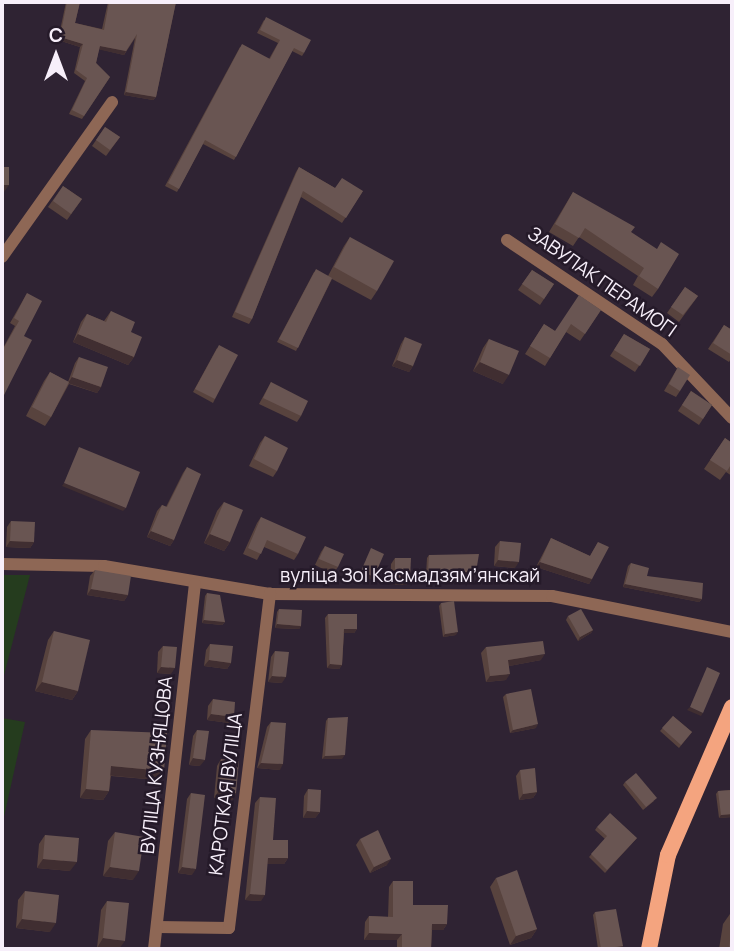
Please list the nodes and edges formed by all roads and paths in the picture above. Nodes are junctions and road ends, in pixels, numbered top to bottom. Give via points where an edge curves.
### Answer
1 (112, 102) dead end
2 (507, 240) dead end
3 (2, 257) edge
4 (732, 418) edge
5 (2, 564) edge
6 (195, 584) junction
7 (270, 594) junction
8 (732, 632) edge
9 (732, 707) edge
10 (158, 927) junction
11 (154, 949) edge
12 (649, 949) edge

1 - 3 street
2 - 4 street, ЗАВУЛАК ПЕРАМОГІ via 662,344
5 - 6 street, вуліца Зоі Касмадзямʼянскай via 103,566
6 - 7 street, вуліца Зоі Касмадзямʼянскай
6 - 10 street, ВУЛІЦА КУЗНЯЦОВА
7 - 8 street, вуліца Зоі Касмадзямʼянскай via 552,596
7 - 10 street, КАРОТКАЯ ВУЛІЦА via 229,928
9 - 12 main road via 668,855
10 - 11 street, ВУЛІЦА КУЗНЯЦОВА

